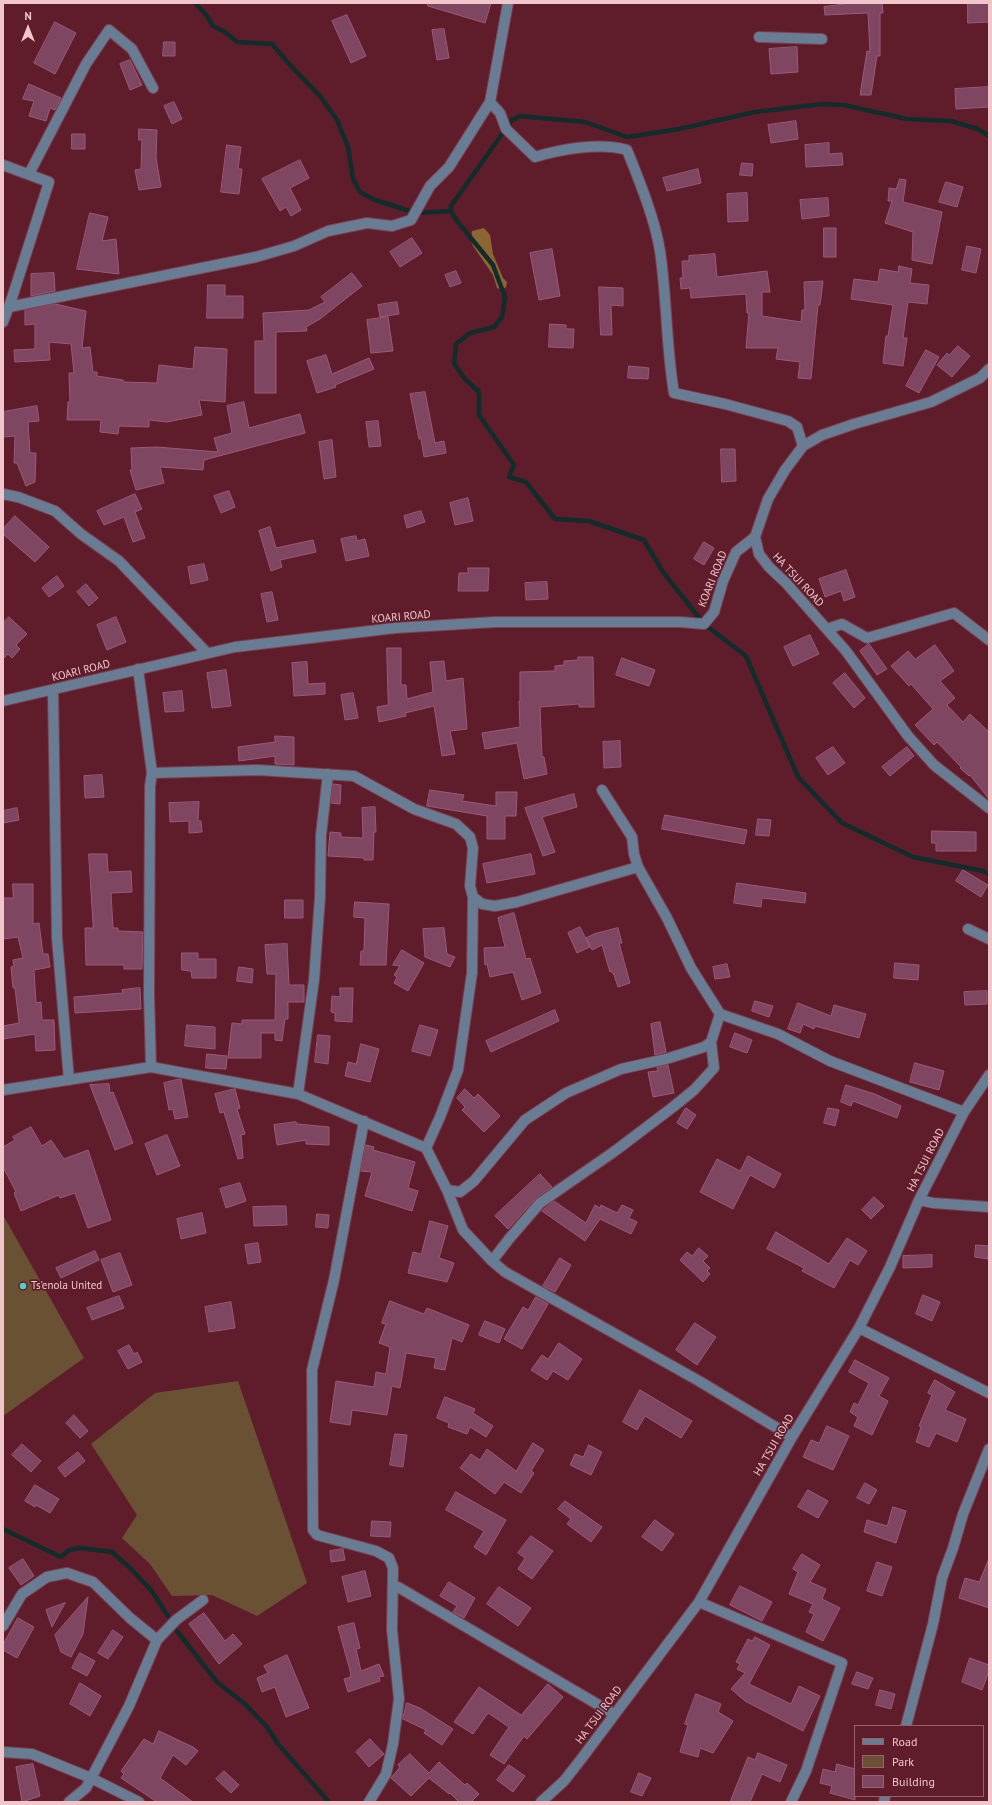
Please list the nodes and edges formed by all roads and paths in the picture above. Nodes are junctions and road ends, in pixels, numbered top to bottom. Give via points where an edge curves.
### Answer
1 (508, 3) edge
2 (759, 37) dead end
3 (822, 39) dead end
4 (154, 88) dead end
5 (490, 102) junction
6 (3, 165) edge
7 (29, 174) junction
8 (8, 302) edge
9 (3, 322) edge
10 (989, 369) edge
11 (803, 446) junction
12 (3, 494) edge
13 (756, 537) junction
14 (827, 630) junction
15 (989, 640) edge
16 (207, 653) junction
17 (138, 669) junction
18 (53, 690) junction
19 (3, 701) edge
20 (152, 773) junction
21 (328, 774) junction
22 (602, 790) dead end
23 (989, 808) edge
24 (638, 867) junction
25 (473, 897) junction
26 (968, 930) dead end
27 (989, 939) edge
28 (720, 1014) junction
29 (712, 1042) junction
30 (151, 1067) junction
31 (989, 1075) edge
32 (69, 1080) junction
33 (3, 1090) edge
34 (298, 1094) junction
35 (964, 1112) junction
36 (364, 1121) junction
37 (426, 1148) junction
38 (447, 1190) junction
39 (919, 1200) junction
40 (989, 1208) edge
41 (492, 1261) junction
42 (859, 1328) junction
43 (989, 1393) edge
44 (792, 1437) junction
45 (989, 1449) edge
46 (393, 1590) junction
47 (203, 1600) dead end
48 (699, 1602) junction
49 (3, 1626) edge
50 (157, 1640) junction
51 (614, 1714) junction
52 (906, 1725) edge
53 (3, 1752) edge
54 (91, 1778) junction
55 (69, 1802) edge
56 (139, 1802) edge
57 (369, 1802) edge
58 (541, 1802) edge
59 (791, 1802) edge

1 - 5 street
2 - 3 street
4 - 7 street via 132,49 109,30 86,64
5 - 8 street via 449,167 430,186 411,220 392,226 367,223 328,231 294,246 256,258
5 - 11 street via 500,113 506,129 535,158 576,149 612,146 627,150 660,250 674,394 725,404 788,421 797,427
6 - 7 street
7 - 8 street via 49,182
8 - 9 street
10 - 11 street via 980,378 931,402 854,424 822,435
11 - 13 street via 768,499
12 - 16 street via 55,510 81,534 119,561
13 - 14 street, HA TSUI ROAD via 759,554
13 - 16 street, KOARI ROAD via 736,552 723,581 714,612 704,624 480,623 395,628 235,647
14 - 15 street via 842,624 867,638 954,613
14 - 23 street, HA TSUI ROAD via 846,651 908,736 934,764
16 - 17 street, KOARI ROAD
17 - 18 street, KOARI ROAD
17 - 20 street
18 - 19 street, KOARI ROAD
18 - 32 street via 57,938
20 - 21 street via 258,770
20 - 30 street via 149,995
21 - 25 street via 354,776 414,809 456,824 470,837 473,848 470,886
21 - 34 street via 321,835 314,980
22 - 24 street via 632,837
24 - 25 street via 496,906 482,904
24 - 28 street via 691,968
25 - 37 street via 472,973 458,1070
26 - 27 street
28 - 29 street
28 - 35 street via 778,1034 830,1061
29 - 38 street via 666,1059 621,1069 566,1093 525,1120 474,1181 460,1192
29 - 41 street via 714,1068 694,1090 615,1151 540,1203
30 - 32 street
30 - 34 street
31 - 35 street, HA TSUI ROAD
32 - 33 street
34 - 36 street
35 - 39 street, HA TSUI ROAD
36 - 37 street
36 - 46 street via 334,1280 312,1370 313,1530 317,1535 376,1551 388,1558 393,1568
37 - 38 street
38 - 41 street via 463,1230
39 - 40 street
39 - 42 street, HA TSUI ROAD via 890,1267
41 - 44 street via 505,1272 693,1377
42 - 43 street
42 - 44 street, HA TSUI ROAD
44 - 48 street, HA TSUI ROAD
45 - 52 street via 963,1514 942,1578 933,1624
46 - 51 street via 398,1587
46 - 57 street via 392,1630 399,1699 386,1774
47 - 50 street via 176,1620
48 - 51 street, HA TSUI ROAD
48 - 59 street via 842,1663 806,1771
49 - 50 street via 22,1594 46,1577 67,1573 93,1582
50 - 54 street via 129,1706
51 - 58 street, HA TSUI ROAD via 564,1781
53 - 54 street via 32,1754
54 - 55 street via 86,1788
54 - 56 street

